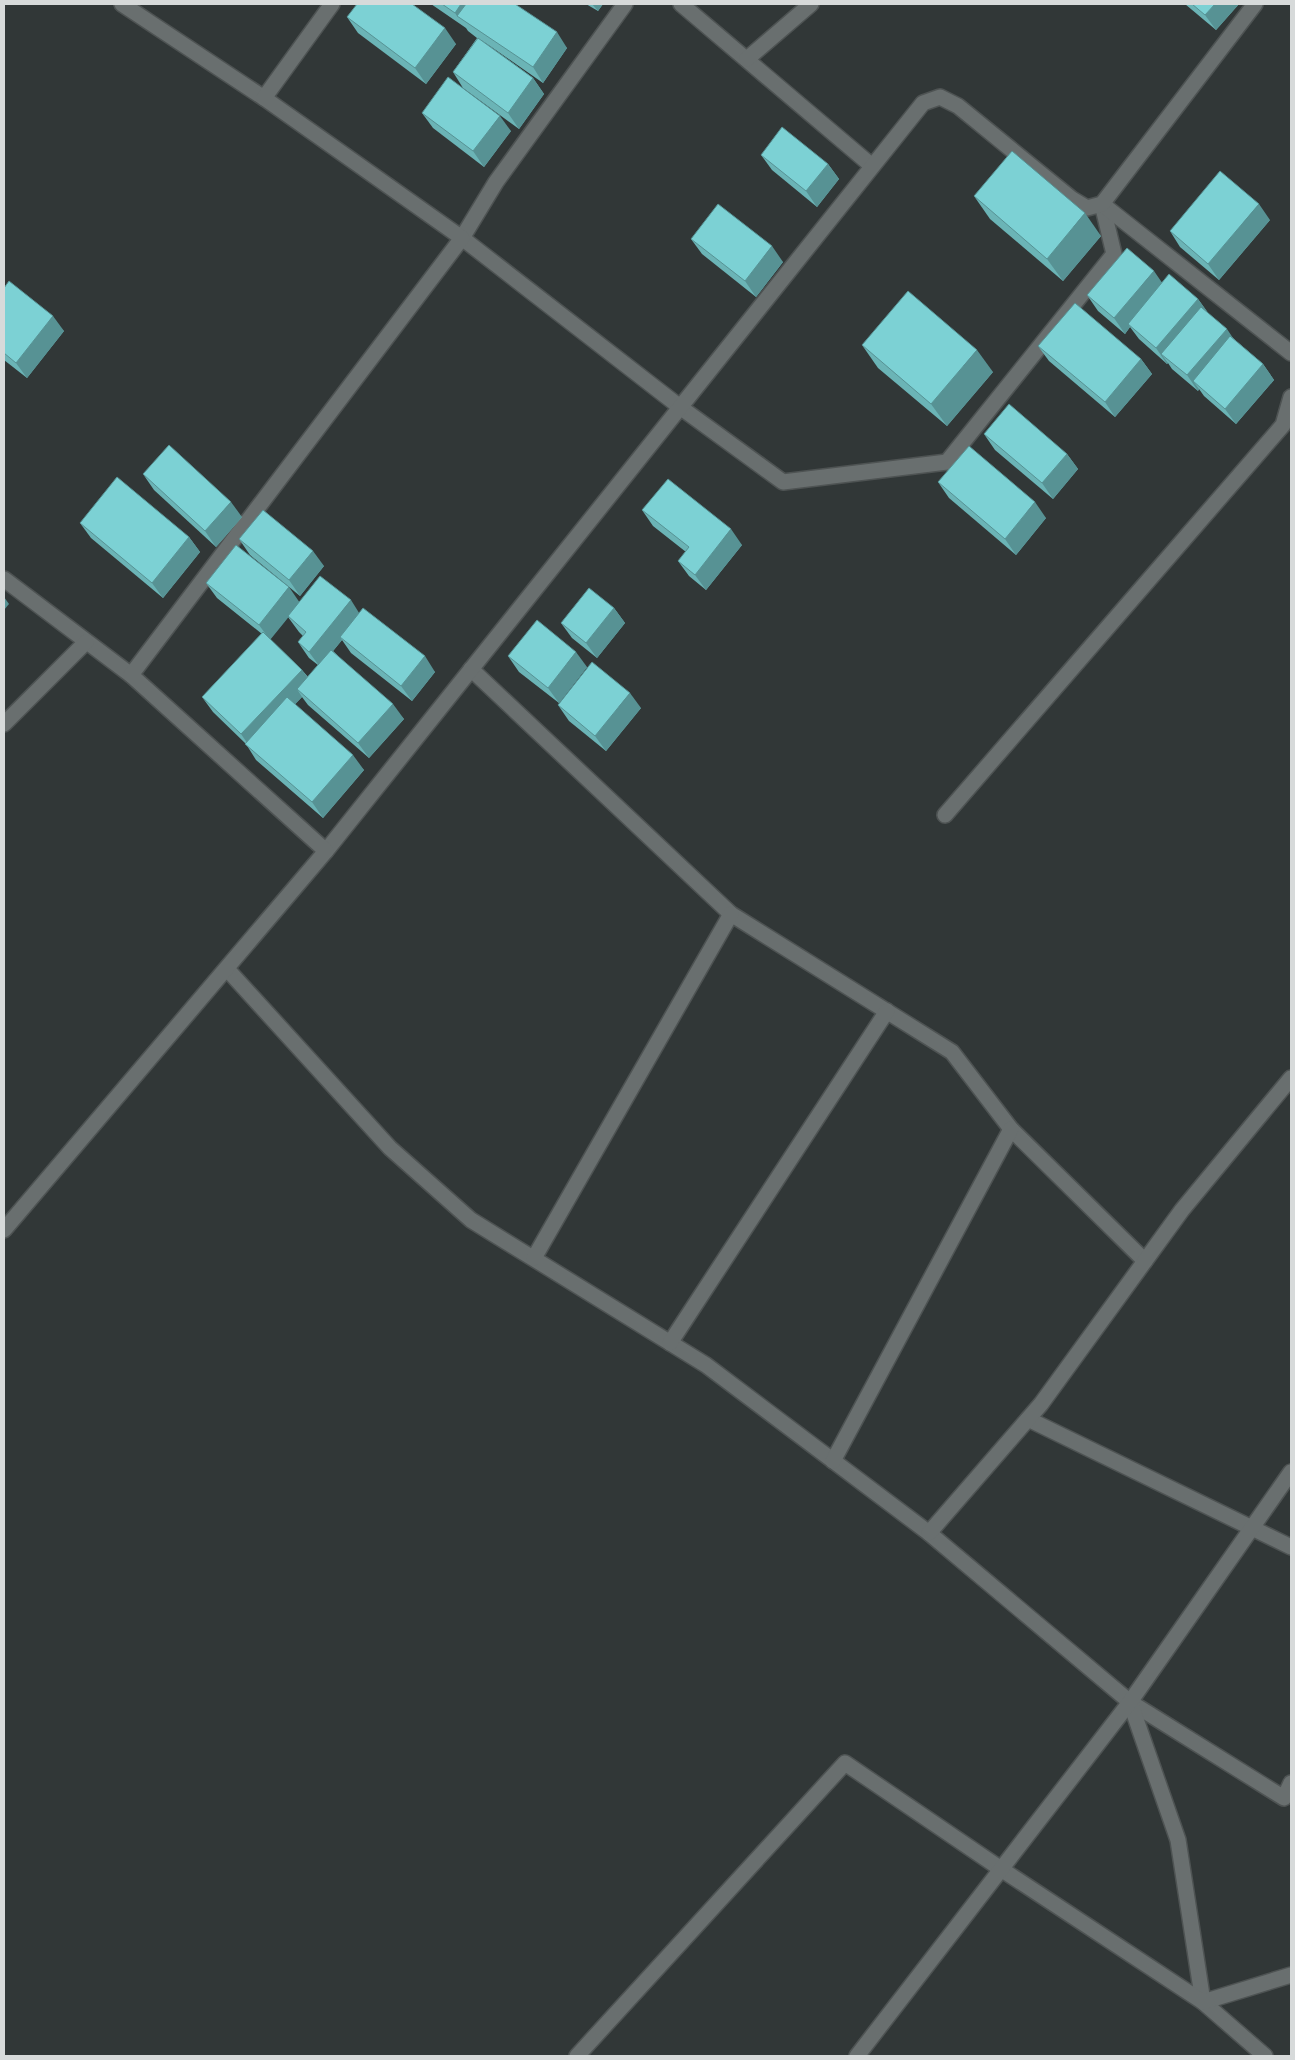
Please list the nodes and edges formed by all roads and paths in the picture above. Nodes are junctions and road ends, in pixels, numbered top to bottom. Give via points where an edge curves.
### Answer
1 (122, 4) edge
2 (332, 4) edge
3 (625, 4) edge
4 (681, 4) edge
5 (811, 4) edge
6 (1255, 4) edge
7 (747, 60) junction
8 (264, 98) junction
9 (872, 166) junction
10 (1102, 204) junction
11 (462, 238) junction
12 (1291, 353) edge
13 (1291, 397) edge
14 (680, 407) junction
15 (4, 579) edge
16 (86, 642) junction
17 (471, 669) junction
18 (131, 675) junction
19 (4, 724) edge
20 (945, 814) dead end
21 (326, 851) junction
22 (731, 914) junction
23 (227, 969) junction
24 (887, 1011) junction
25 (1291, 1078) edge
26 (1011, 1130) junction
27 (4, 1230) edge
28 (534, 1258) junction
29 (1145, 1261) junction
30 (670, 1343) junction
31 (1028, 1419) junction
32 (834, 1461) junction
33 (1291, 1472) edge
34 (1252, 1529) junction
35 (930, 1533) junction
36 (1291, 1547) edge
37 (1130, 1702) junction
38 (1291, 1783) edge
39 (1288, 1800) edge
40 (1001, 1869) junction
41 (1291, 1975) edge
42 (1204, 2002) junction
43 (577, 2056) edge
44 (857, 2056) edge
45 (1265, 2056) edge

1 - 8 street
2 - 8 street
3 - 11 street via 496,182
4 - 7 street
5 - 7 street
6 - 10 street
7 - 9 street
8 - 11 street
9 - 10 street via 922,103 940,97 958,106 1072,199 1088,208
9 - 14 street
10 - 12 street
10 - 14 street via 1114,254 947,462 783,482
11 - 14 street
11 - 18 street
13 - 20 street via 1284,425
14 - 17 street
15 - 16 street
16 - 18 street
16 - 19 street
17 - 21 street
17 - 22 street
18 - 21 street
21 - 23 street
22 - 24 street
22 - 28 street
23 - 27 street
23 - 28 street via 390,1148 471,1220
24 - 26 street via 952,1052
24 - 30 street
25 - 29 street via 1182,1210
26 - 29 street
26 - 32 street
28 - 30 street
29 - 31 street
30 - 32 street via 706,1365
31 - 34 street
31 - 35 street
32 - 35 street
33 - 34 street
34 - 36 street
34 - 37 street
35 - 37 street
37 - 39 street
37 - 40 street
37 - 42 street via 1178,1840
38 - 39 street
40 - 42 street
40 - 43 street via 845,1763
40 - 44 street
41 - 42 street
42 - 45 street

